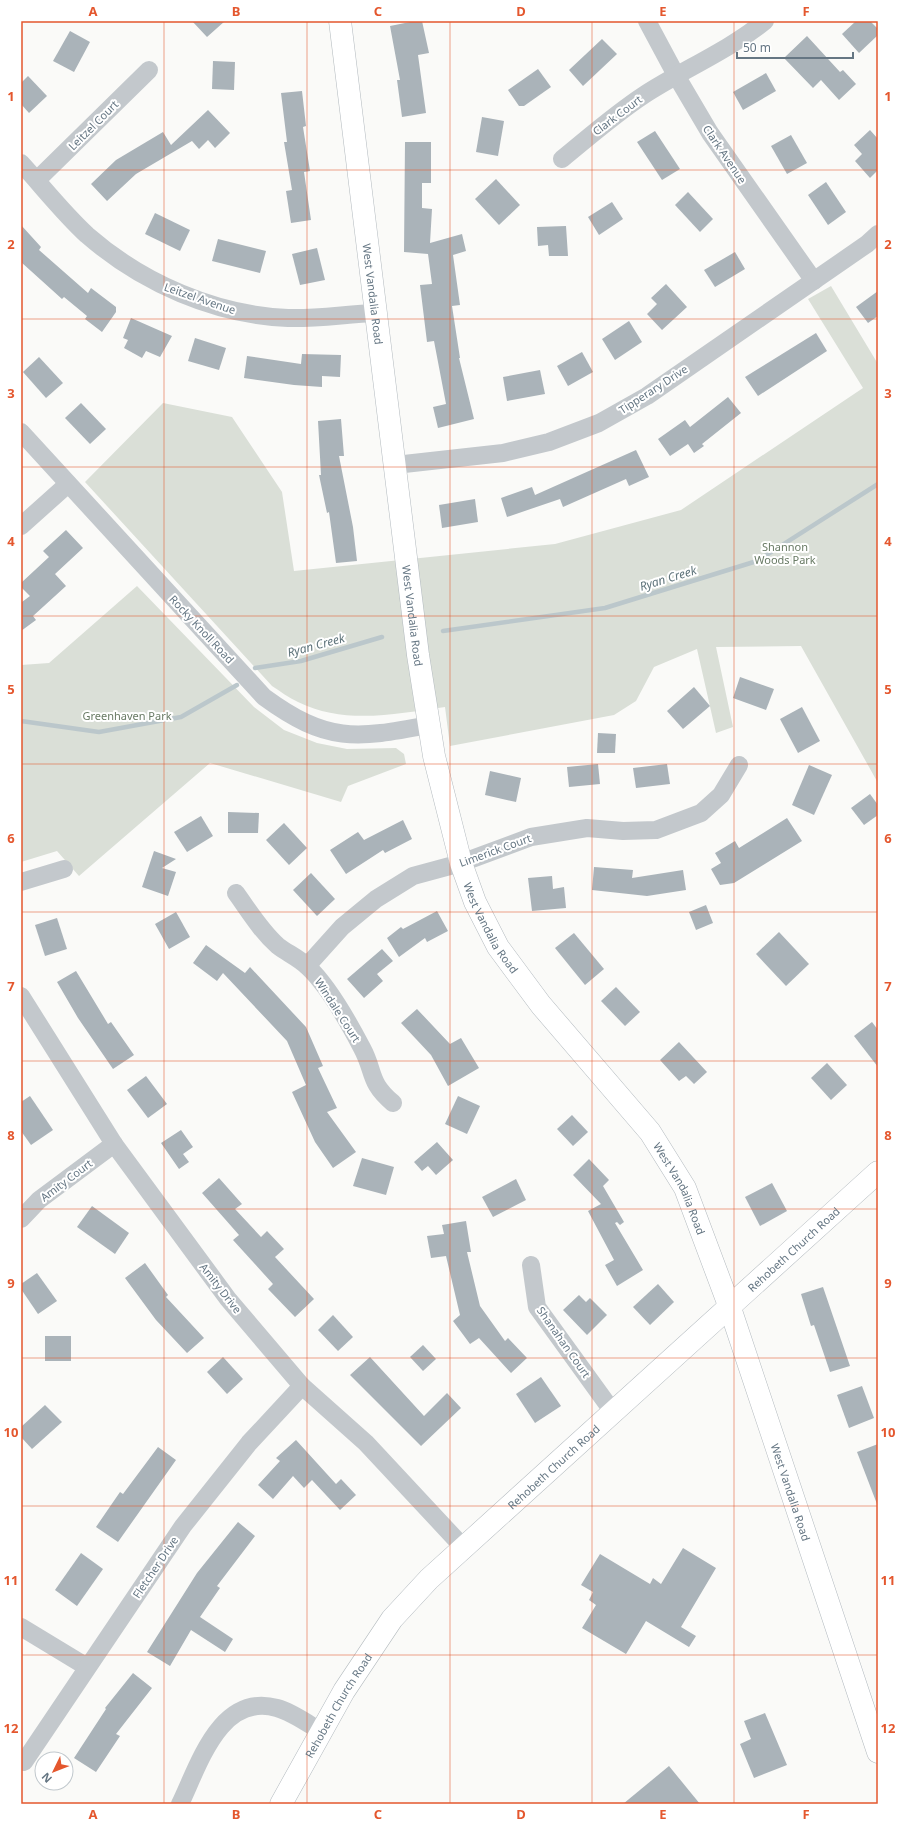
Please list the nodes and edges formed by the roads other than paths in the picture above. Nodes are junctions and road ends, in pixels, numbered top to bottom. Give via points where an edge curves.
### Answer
1 (340, 21) edge
2 (647, 21) edge
3 (764, 21) edge
4 (149, 70) dead end
5 (677, 77) junction
6 (562, 159) dead end
7 (21, 163) edge
8 (37, 180) junction
9 (878, 234) edge
10 (814, 280) junction
11 (376, 313) junction
12 (21, 432) edge
13 (395, 465) junction
14 (68, 484) junction
15 (21, 526) edge
16 (429, 725) junction
17 (738, 765) dead end
18 (461, 863) junction
19 (64, 870) dead end
20 (21, 882) edge
21 (236, 893) dead end
22 (307, 966) junction
23 (21, 996) edge
24 (393, 1102) dead end
25 (114, 1144) junction
26 (878, 1172) edge
27 (21, 1219) edge
28 (531, 1265) dead end
29 (730, 1308) junction
30 (302, 1386) junction
31 (613, 1412) junction
32 (463, 1547) junction
33 (21, 1627) edge
34 (87, 1667) junction
35 (320, 1731) junction
36 (878, 1752) edge
37 (24, 1762) dead end
38 (180, 1804) edge
39 (281, 1804) edge

1 - 11 main road, West Vandalia Road
2 - 5 street, Clark Avenue
3 - 5 street, Clark Court via 744,38
4 - 8 street, Leitzel Court
5 - 6 street, Clark Court via 645,94 608,120
5 - 10 street, Clark Avenue via 710,133
7 - 8 street, Leitzel Avenue
8 - 11 street, Leitzel Avenue via 86,234 122,262 165,288 234,311 288,318
9 - 10 street, Tipperary Drive
10 - 13 street, Tipperary Drive via 647,396 599,423 549,442 503,453
11 - 13 main road, West Vandalia Road
12 - 14 street, Rocky Knoll Road
13 - 16 main road, West Vandalia Road
14 - 15 street
14 - 16 street, Rocky Knoll Road via 264,697 289,715 320,730 351,735 380,734
16 - 18 main road, West Vandalia Road via 434,756
17 - 18 street, Limerick Court via 721,795 701,813 656,830 587,828 531,837
18 - 22 street, Limerick Court via 413,876 376,899 342,927
18 - 29 main road, West Vandalia Road via 475,902 498,947 541,1005 650,1132 685,1188
19 - 20 street
21 - 22 street, Windale Court via 260,927 278,946
22 - 24 street, Windale Court via 323,984 363,1050 371,1076 381,1093
23 - 25 street, Amity Drive
25 - 27 street, Amity Court via 39,1200
25 - 30 street, Amity Drive via 228,1299
26 - 29 main road, Rehobeth Church Road
28 - 31 street, Shanahan Court via 537,1307
29 - 31 main road, Rehobeth Church Road
29 - 36 main road, West Vandalia Road
30 - 32 street, Amity Drive via 366,1443
30 - 34 street, Fletcher Drive via 249,1443 183,1526
31 - 32 main road, Rehobeth Church Road
32 - 35 main road, Rehobeth Church Road via 392,1619
33 - 34 street
34 - 37 street, Fletcher Drive
35 - 38 street via 279,1708 260,1705 239,1711 222,1724 213,1737
35 - 39 main road, Rehobeth Church Road

